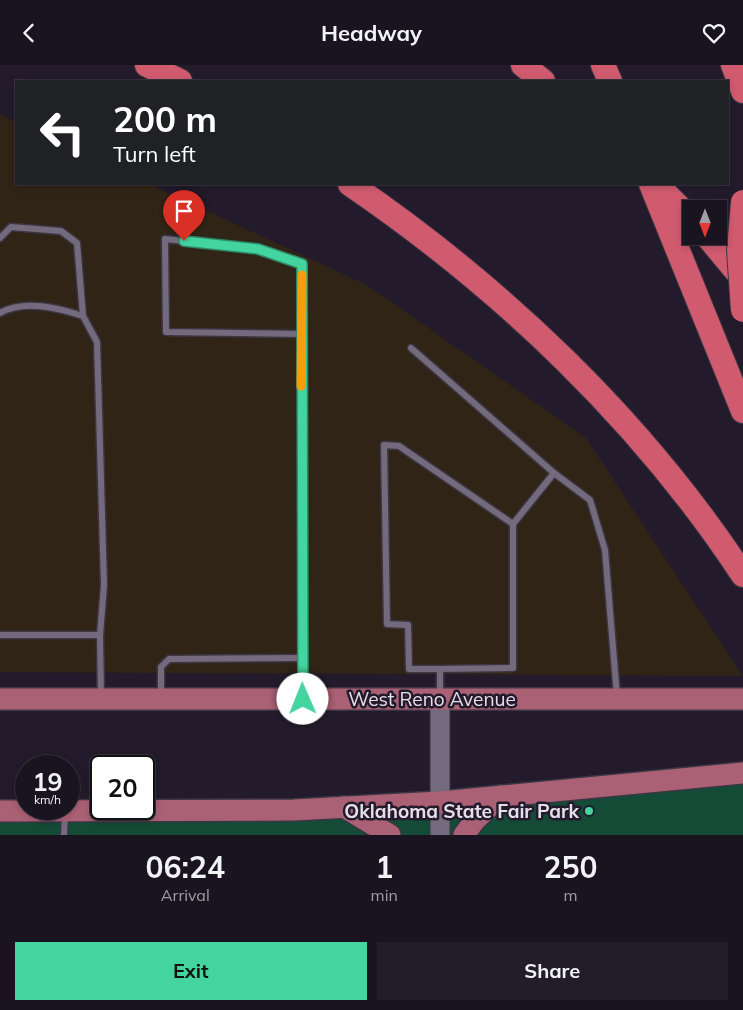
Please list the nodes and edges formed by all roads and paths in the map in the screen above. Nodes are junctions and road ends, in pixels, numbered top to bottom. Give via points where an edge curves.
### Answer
1 (147, 65) edge
2 (523, 65) edge
3 (603, 65) edge
4 (733, 65) edge
5 (178, 80) edge
6 (542, 80) edge
7 (610, 80) edge
8 (743, 91) edge
9 (351, 185) edge
10 (651, 185) edge
11 (657, 185) edge
12 (743, 202) edge
13 (682, 210) edge
14 (0, 238) edge
15 (715, 245) edge
16 (743, 279) edge
17 (743, 310) edge
18 (0, 313) edge
19 (83, 316) junction
20 (301, 334) junction
21 (410, 348) dead end
22 (743, 411) edge
23 (554, 473) junction
24 (513, 524) junction
25 (743, 575) edge
26 (0, 635) edge
27 (100, 635) junction
28 (303, 658) junction
29 (440, 669) junction
30 (0, 699) edge
31 (101, 699) junction
32 (161, 699) junction
33 (303, 699) junction
34 (440, 699) junction
35 (617, 699) junction
36 (743, 699) edge
37 (743, 773) edge
38 (501, 796) junction
39 (440, 802) junction
40 (344, 807) junction
41 (0, 811) edge
42 (15, 811) edge
43 (80, 811) edge
44 (64, 820) edge
45 (64, 835) edge
46 (390, 835) edge
47 (440, 835) edge
48 (464, 835) edge

1 - 5 highway
2 - 6 highway
3 - 7 highway
4 - 8 highway
9 - 25 highway via 476,279 581,377 680,487
10 - 22 highway
11 - 13 highway
12 - 17 highway, bridge via 739,250
14 - 19 lane via 11,227 61,231 77,243
15 - 16 highway
18 - 19 lane via 10,307 57,307
19 - 27 lane via 96,342 104,585
20 - 20 lane via 302,264 258,249 165,239 166,332
20 - 28 lane
21 - 23 lane
23 - 24 lane
23 - 35 lane via 590,500 605,550
24 - 29 lane via 512,668
24 - 29 lane via 399,446 384,445 387,624 408,625 409,669
26 - 27 lane
27 - 31 lane
28 - 32 lane via 169,659 161,667
28 - 33 lane
29 - 34 lane
30 - 31 main road, West Reno Avenue
31 - 32 main road, West Reno Avenue
32 - 33 main road, West Reno Avenue
33 - 34 main road, West Reno Avenue
34 - 35 main road, West Reno Avenue
34 - 39 street
35 - 36 main road, West Reno Avenue
37 - 38 main road
38 - 39 main road
38 - 48 main road via 474,820
39 - 40 main road
39 - 47 street
40 - 43 main road
40 - 46 main road
41 - 42 main road
44 - 45 lane

